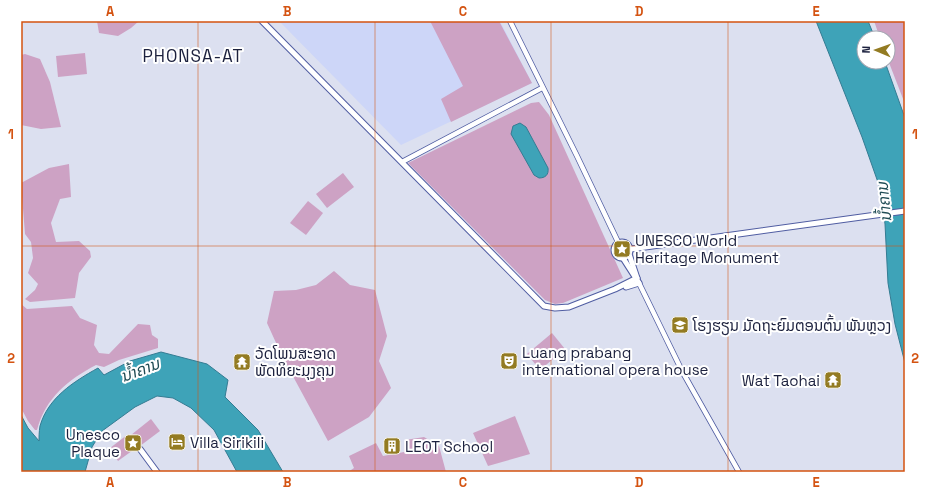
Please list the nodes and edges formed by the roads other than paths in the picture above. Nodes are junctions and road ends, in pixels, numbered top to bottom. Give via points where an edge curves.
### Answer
1 (262, 21) edge
2 (510, 21) edge
3 (542, 88) junction
4 (402, 162) junction
5 (905, 211) edge
6 (618, 242) junction
7 (630, 252) junction
8 (623, 258) junction
9 (638, 281) junction
10 (140, 449) dead end
11 (157, 472) edge
12 (739, 472) edge

1 - 4 main road
2 - 3 street
3 - 4 street
3 - 6 street
4 - 9 main road via 544,306 563,308
5 - 7 main road
6 - 7 main road via 627,242
6 - 8 main road via 614,246 614,253
7 - 8 main road
7 - 9 main road
8 - 9 main road
9 - 12 street via 682,371
10 - 11 main road

